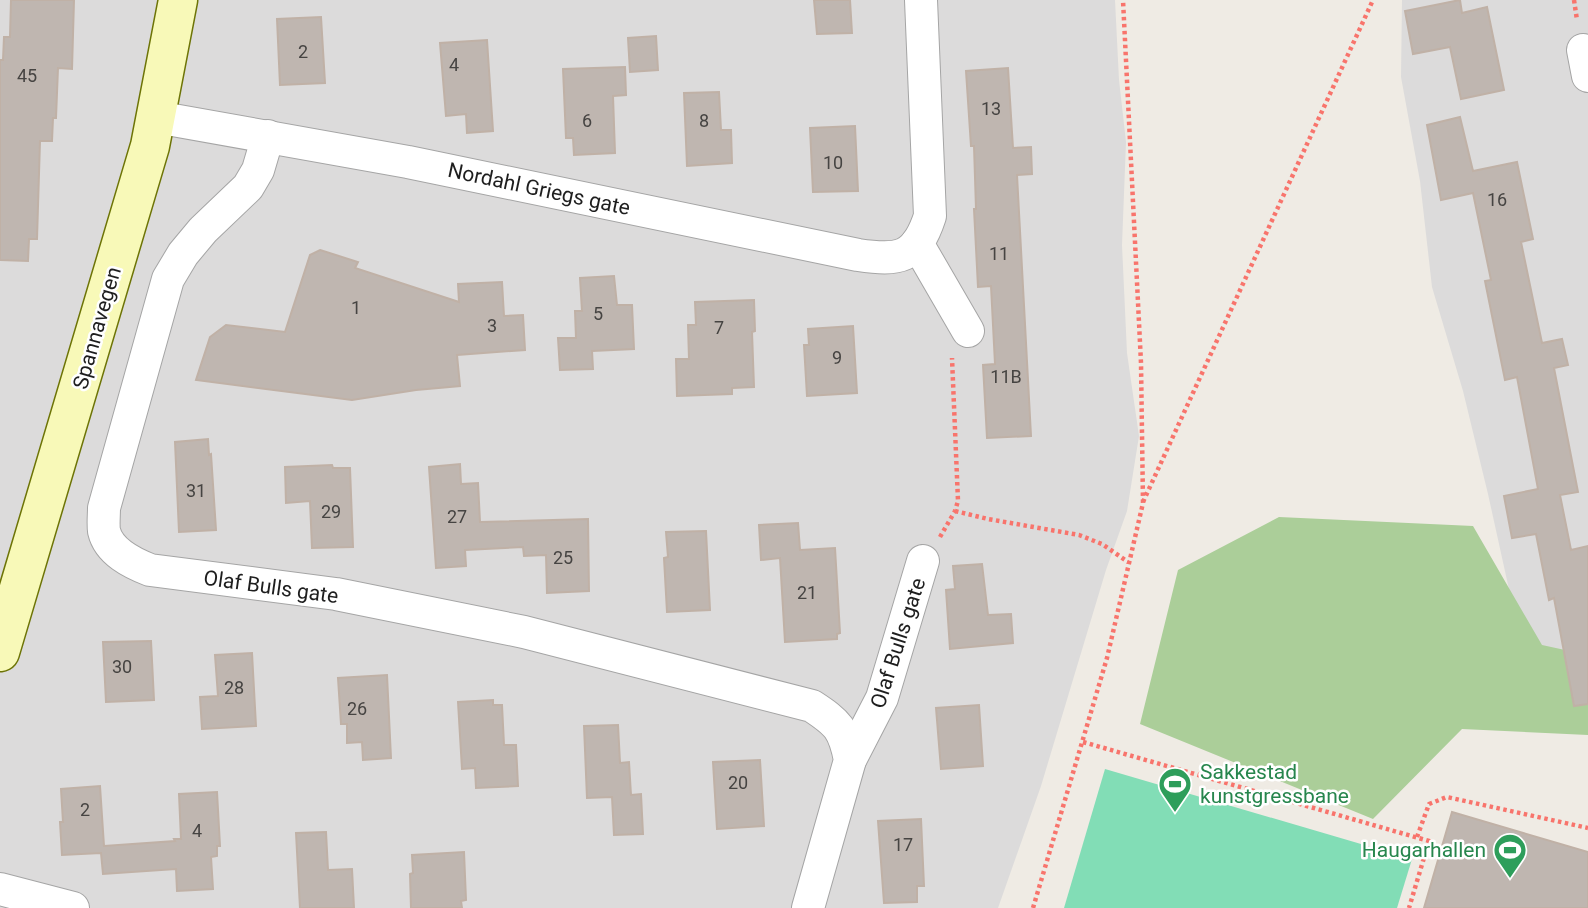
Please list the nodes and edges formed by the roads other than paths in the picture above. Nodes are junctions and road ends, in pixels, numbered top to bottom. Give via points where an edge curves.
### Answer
1 (178, 0) edge
2 (921, 0) edge
3 (156, 117) junction
4 (268, 136) junction
5 (917, 243) junction
6 (960, 341) road end
7 (923, 561) dead end
8 (0, 652) edge
9 (850, 760) junction
10 (0, 889) edge
11 (74, 908) edge
12 (808, 908) edge

1 - 3 main road, Spannavegen
2 - 5 street via 930,216
3 - 4 street, Nordahl Griegs gate
3 - 8 main road, Spannavegen
4 - 5 street, Nordahl Griegs gate via 858,255 889,259 909,252
4 - 9 street, Olaf Bulls gate via 248,187 203,230 168,279 104,508 104,532 114,548 128,561 150,570 336,594 510,629 812,706 833,720 846,738
5 - 6 street
7 - 9 street, Olaf Bulls gate via 882,698
9 - 12 street, Olaf Bulls gate
10 - 11 street

